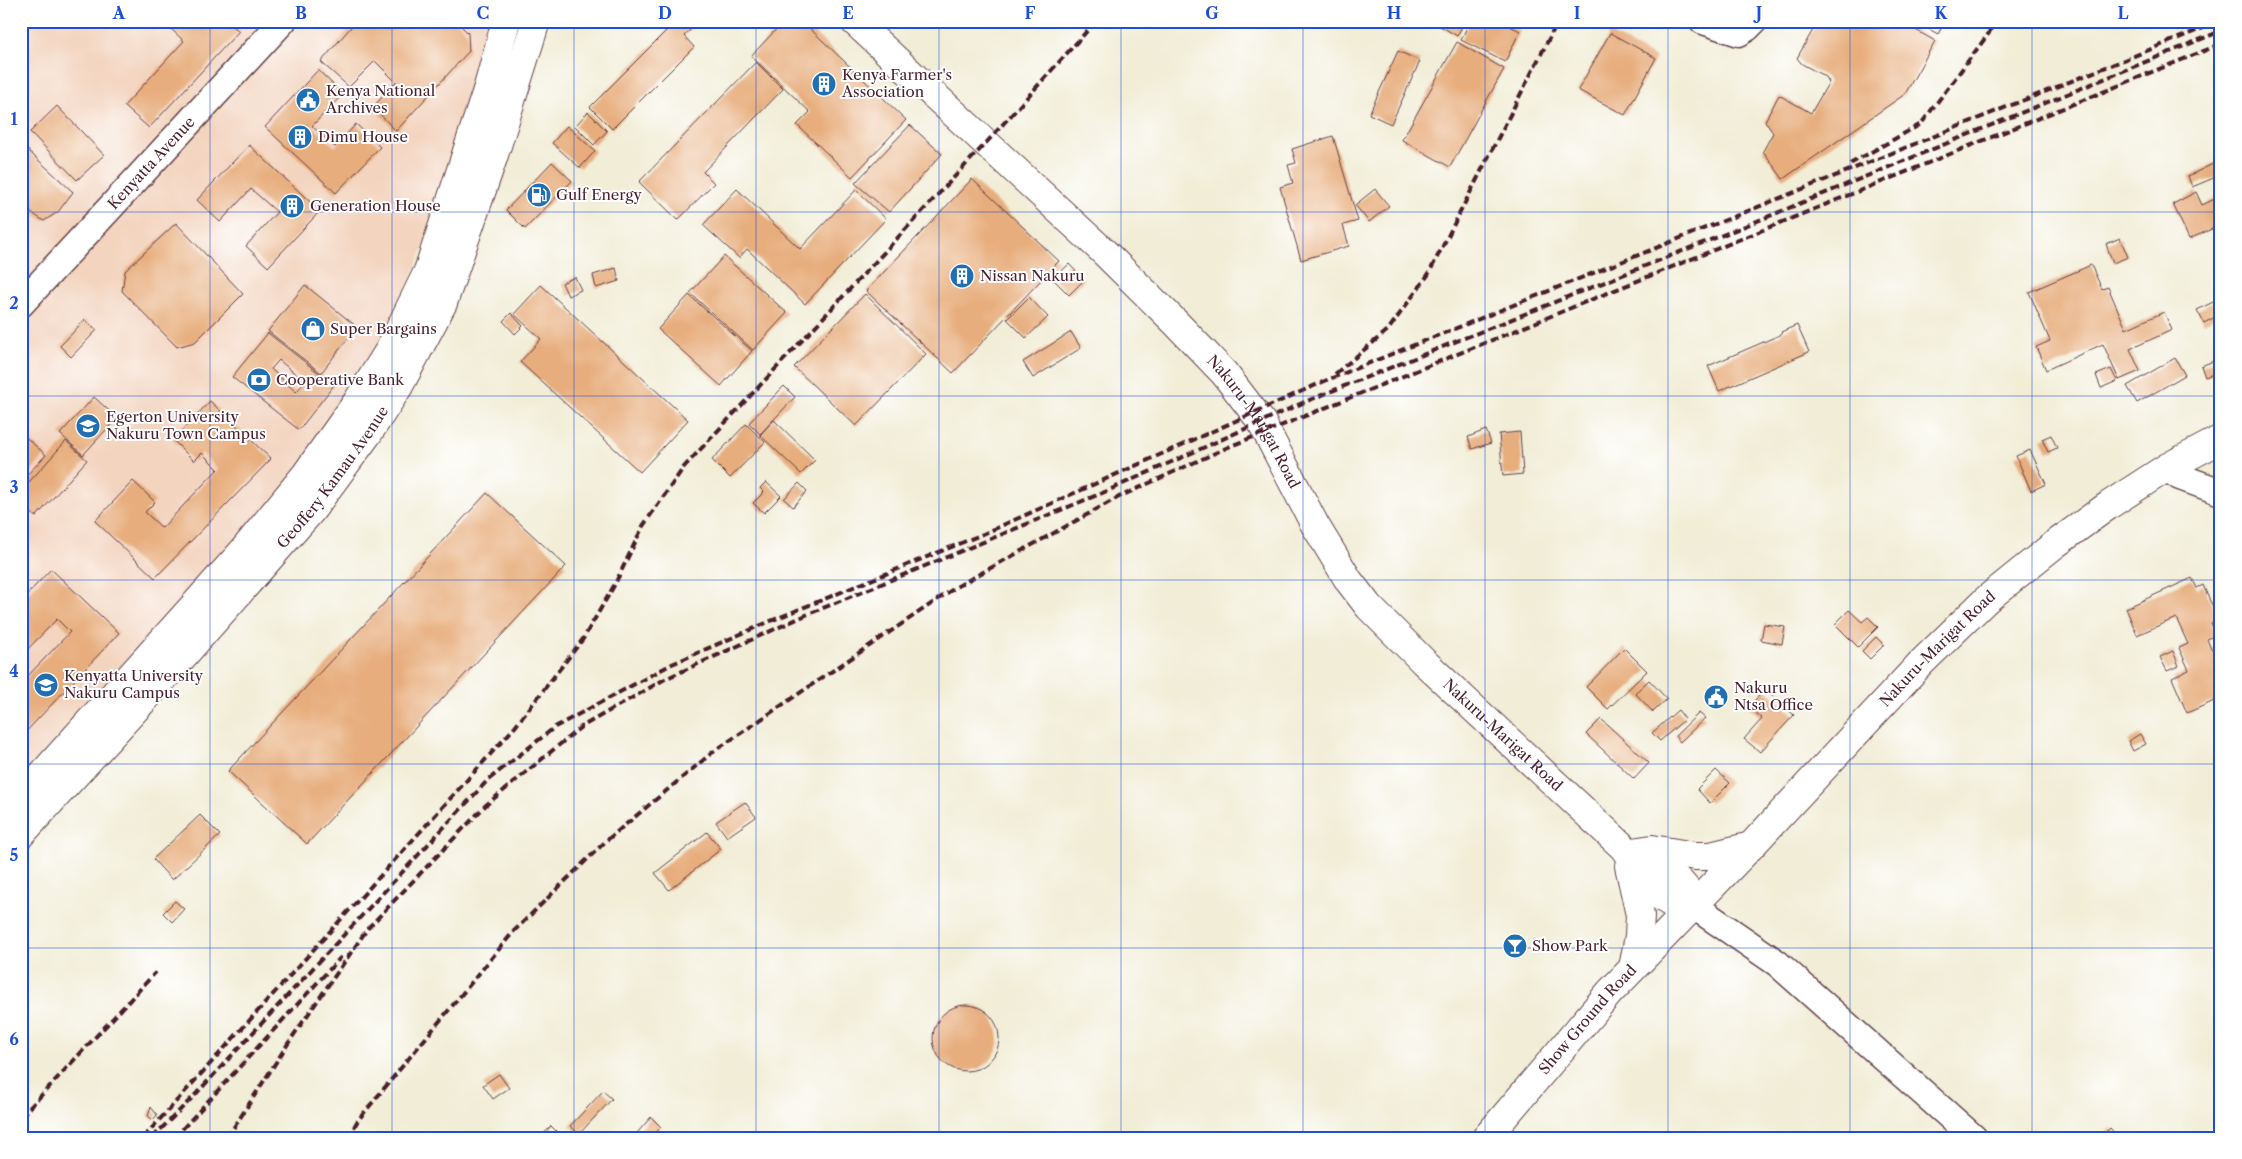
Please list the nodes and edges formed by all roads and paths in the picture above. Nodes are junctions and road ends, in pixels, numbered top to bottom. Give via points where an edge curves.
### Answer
1 (283, 21) edge
2 (506, 21) edge
3 (536, 21) edge
4 (854, 21) edge
5 (1702, 21) edge
6 (1754, 21) edge
7 (26, 290) edge
8 (2221, 439) edge
9 (2166, 468) junction
10 (2221, 492) edge
11 (21, 798) edge
12 (21, 834) edge
13 (1752, 845) junction
14 (1628, 851) junction
15 (1694, 906) junction
16 (1633, 968) junction
17 (1486, 1138) edge
18 (1974, 1138) edge

1 - 7 street, Kenyatta Avenue
2 - 11 main road, Geoffery Kamau Avenue via 428,271 390,349 357,402 306,474 243,552
3 - 12 main road, Geoffery Kamau Avenue via 443,303 399,386 367,436 311,511 136,710
4 - 14 main road, Nakuru-Marigat Road via 1104,252 1224,373 1261,421 1315,525 1349,582 1369,607
5 - 6 street via 1739,33
8 - 9 main road, Nakuru-Marigat Road
9 - 10 street via 2180,477
9 - 13 main road, Nakuru-Marigat Road via 2077,528 1988,599 1915,670
13 - 14 main road via 1710,856 1652,849
13 - 15 main road, Nakuru-Marigat Road
14 - 15 main road, Nakuru-Marigat Road via 1658,894 1676,906
14 - 16 main road via 1640,915
15 - 16 main road, Show Ground Road
15 - 18 street via 1777,963
16 - 17 main road, Show Ground Road

